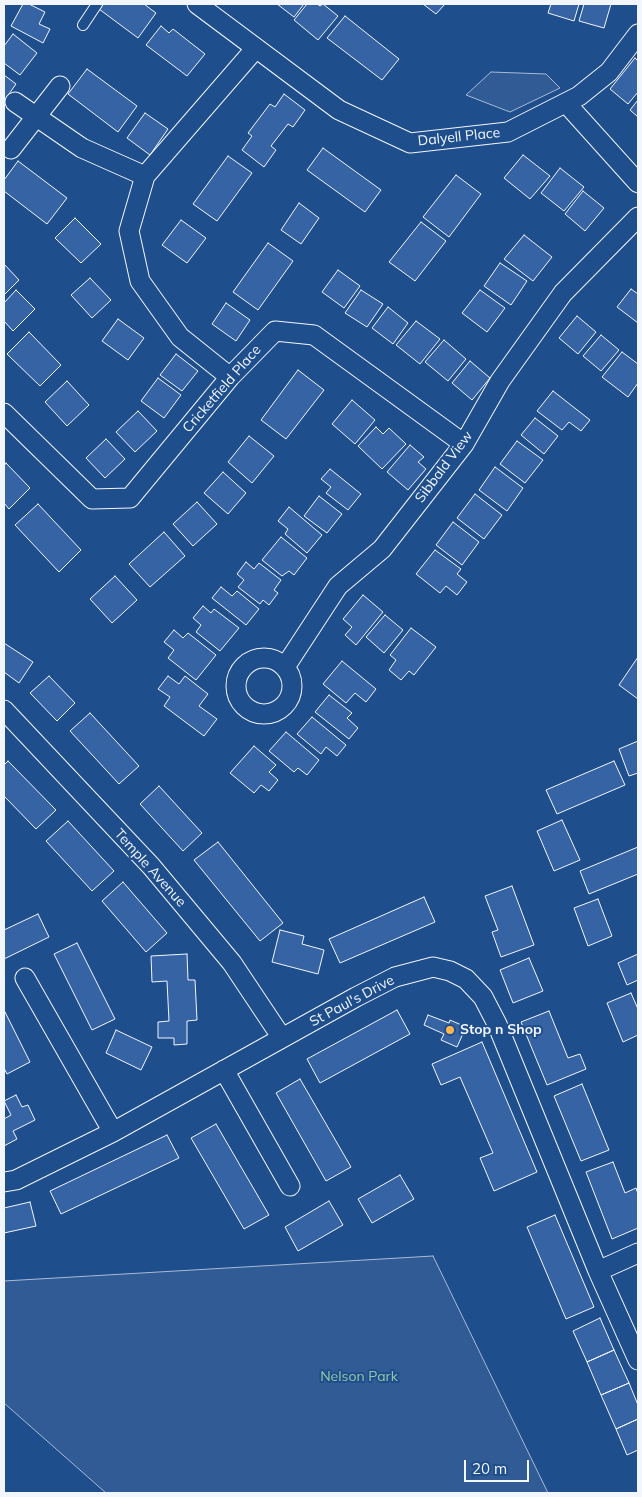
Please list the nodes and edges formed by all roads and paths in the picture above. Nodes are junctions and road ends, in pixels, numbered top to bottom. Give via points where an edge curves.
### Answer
1 (97, 4) edge
2 (197, 4) edge
3 (83, 25) dead end
4 (638, 34) edge
5 (256, 48) junction
6 (60, 86) dead end
7 (15, 102) dead end
8 (566, 103) junction
9 (36, 116) junction
10 (11, 149) dead end
11 (145, 176) junction
12 (638, 182) edge
13 (638, 217) edge
14 (230, 377) junction
15 (4, 413) edge
16 (464, 444) junction
17 (285, 667) dead end
18 (4, 710) edge
19 (25, 978) dead end
20 (282, 1038) junction
21 (224, 1070) junction
22 (113, 1132) junction
23 (4, 1182) edge
24 (290, 1186) dead end
25 (638, 1253) edge
26 (598, 1271) junction
27 (638, 1360) edge

1 - 3 lane
2 - 5 street, Dalyell Place
4 - 8 street, Dalyell Place via 609,72
5 - 8 street, Dalyell Place via 339,110 410,143 508,132
5 - 11 street
6 - 9 street
7 - 9 street
8 - 12 street
9 - 10 street
9 - 11 street via 82,148
11 - 14 street via 129,231 140,281 180,337
13 - 16 street, Sibbald View via 563,293 500,381
14 - 15 street, Cricketfield Place via 130,498 92,499
14 - 16 street, Cricketfield Place via 275,331 314,335
16 - 17 street, Sibbald View via 382,548 338,586
18 - 20 street, Temple Avenue via 151,866 232,963
19 - 22 street
20 - 21 street, St Paul's Drive
20 - 26 street, St Paul's Drive via 395,977 433,967 466,979 483,997 496,1024
21 - 22 street, St Paul's Drive
21 - 24 street
22 - 23 street, St Paul's Drive via 16,1180
25 - 26 street
26 - 27 street, St Paul's Drive

